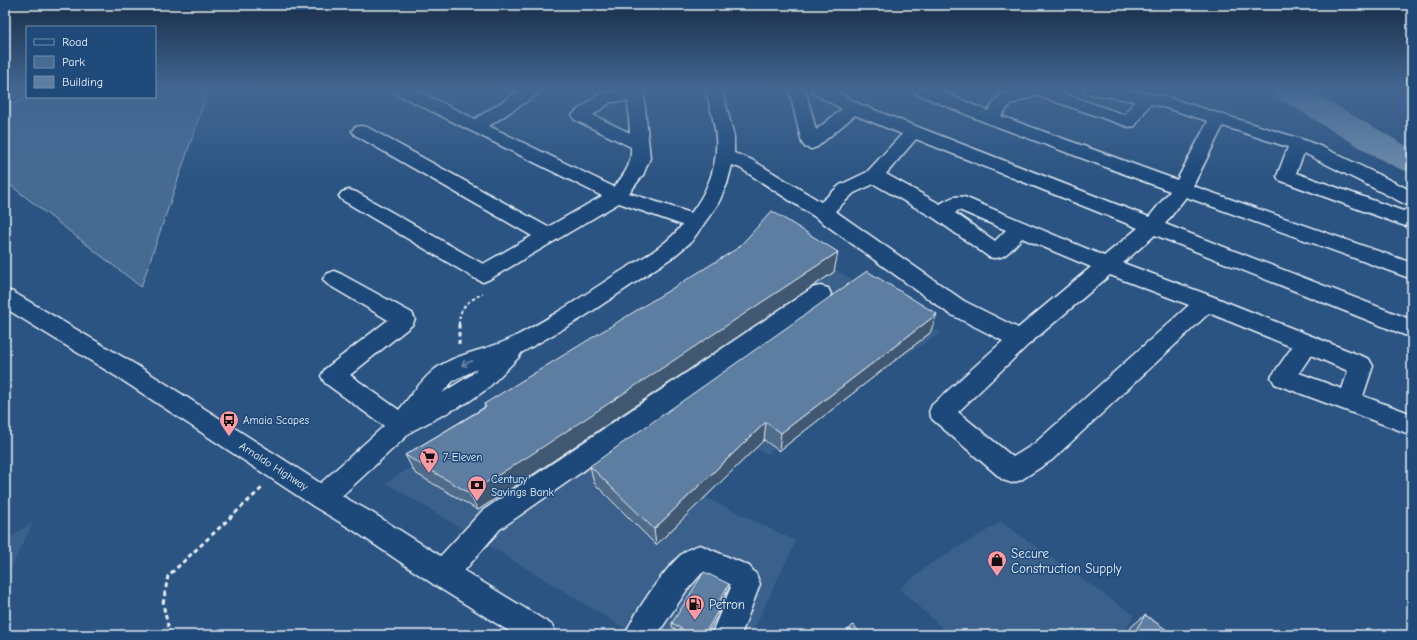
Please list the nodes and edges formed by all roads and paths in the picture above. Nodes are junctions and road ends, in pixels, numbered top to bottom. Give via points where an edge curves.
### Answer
1 (1218, 118) edge
2 (459, 119) edge
3 (487, 119) edge
4 (587, 119) edge
5 (638, 119) edge
6 (721, 119) edge
7 (805, 119) edge
8 (840, 119) edge
9 (880, 119) edge
10 (992, 119) edge
11 (1120, 119) edge
12 (1131, 119) edge
13 (1221, 119) edge
14 (475, 127) junction
15 (361, 131) dead end
16 (913, 132) junction
17 (1298, 144) junction
18 (641, 145) junction
19 (725, 156) junction
20 (874, 176) junction
21 (1182, 190) junction
22 (349, 196) dead end
23 (617, 196) junction
24 (1412, 200) edge
25 (822, 212) junction
26 (941, 213) junction
27 (1412, 214) edge
28 (696, 222) junction
29 (1152, 227) junction
30 (1020, 228) junction
31 (547, 236) junction
32 (1106, 265) junction
33 (1412, 271) edge
34 (483, 274) junction
35 (334, 279) dead end
36 (820, 294) dead end
37 (5, 298) edge
38 (1206, 303) junction
39 (1412, 329) edge
40 (1020, 339) junction
41 (1307, 344) junction
42 (459, 346) dead end
43 (1348, 402) junction
44 (402, 425) junction
45 (1412, 425) edge
46 (280, 471) junction
47 (322, 498) junction
48 (443, 574) junction
49 (170, 635) edge
50 (542, 635) edge
51 (640, 635) edge
52 (726, 635) edge

1 - 21 street
2 - 14 street
3 - 14 street
4 - 18 street
5 - 18 street
6 - 19 street via 725,137
7 - 8 street via 811,143
9 - 16 street
10 - 21 street
11 - 12 street via 1129,122
13 - 17 street
14 - 23 street
15 - 31 street
16 - 20 street
16 - 29 street
17 - 24 street
17 - 27 street via 1286,176 1406,219
18 - 23 street via 641,158 634,175
19 - 25 street via 746,164
19 - 28 street via 718,184
20 - 25 street via 848,189
20 - 26 street
21 - 29 street
21 - 33 street
22 - 34 street
23 - 28 street
23 - 31 street
25 - 40 street via 956,307
26 - 30 street via 957,202
26 - 30 street via 996,252
28 - 44 street via 684,237 666,252 516,346 467,391
29 - 32 street
29 - 39 street
30 - 32 street
31 - 34 street
32 - 38 street
32 - 40 street
34 - 42 path via 490,288 464,305 459,318
35 - 44 street via 404,319 333,376
36 - 48 street via 491,520
37 - 46 street, Arnaldo Highway via 130,373
38 - 40 street via 1043,452 1012,472 941,412
38 - 41 street
41 - 43 street via 1361,366
41 - 43 street via 1283,377
43 - 45 street
44 - 47 street
46 - 47 street, Arnaldo Highway
46 - 49 path via 168,576 163,604
47 - 48 street, Arnaldo Highway
48 - 50 street, Arnaldo Highway
51 - 52 street via 694,560 700,558 739,576 746,584

